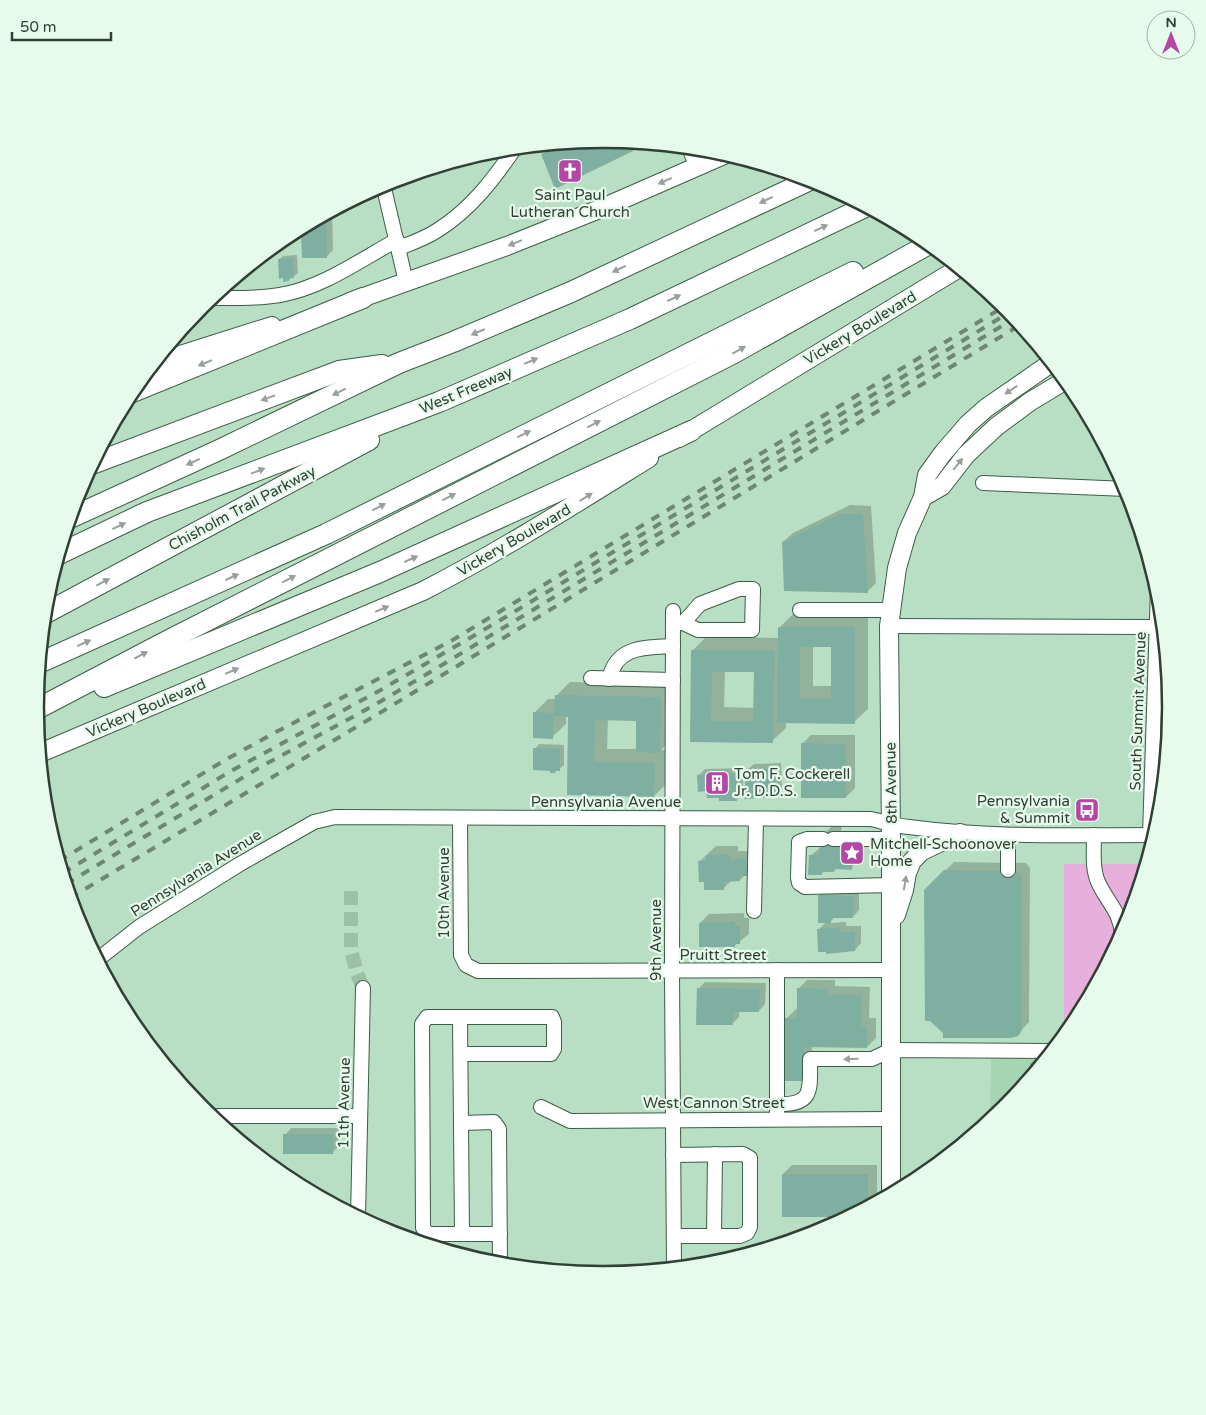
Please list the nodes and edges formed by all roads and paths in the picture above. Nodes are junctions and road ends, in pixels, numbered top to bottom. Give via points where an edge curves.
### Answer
1 (692, 156) edge
2 (508, 157) edge
3 (714, 159) edge
4 (697, 167) junction
5 (800, 185) edge
6 (385, 193) edge
7 (858, 210) edge
8 (913, 242) edge
9 (398, 244) junction
10 (921, 248) edge
11 (953, 272) edge
12 (406, 282) junction
13 (223, 298) edge
14 (363, 298) junction
15 (166, 359) edge
16 (399, 363) junction
17 (1046, 366) edge
18 (1059, 384) edge
19 (145, 387) edge
20 (439, 402) junction
21 (691, 431) junction
22 (101, 461) edge
23 (983, 483) dead end
24 (1118, 489) edge
25 (923, 497) junction
26 (78, 514) edge
27 (67, 550) edge
28 (52, 609) edge
29 (800, 610) dead end
30 (890, 618) junction
31 (677, 619) junction
32 (1156, 626) edge
33 (673, 646) junction
34 (170, 650) junction
35 (1160, 658) edge
36 (46, 660) edge
37 (591, 678) dead end
38 (608, 679) junction
39 (673, 680) junction
40 (44, 706) edge
41 (44, 713) edge
42 (46, 751) edge
43 (1153, 809) edge
44 (460, 818) junction
45 (673, 819) junction
46 (756, 819) junction
47 (891, 831) junction
48 (960, 833) junction
49 (1008, 834) junction
50 (1147, 835) edge
51 (1094, 836) junction
52 (1008, 870) dead end
53 (891, 885) junction
54 (754, 911) dead end
55 (1120, 921) edge
56 (891, 930) junction
57 (102, 956) edge
58 (466, 965) joint
59 (777, 970) junction
60 (891, 970) junction
61 (672, 971) junction
62 (363, 988) tunnel mouth
63 (460, 1017) junction
64 (891, 1050) junction
65 (1044, 1051) edge
66 (462, 1054) junction
67 (777, 1104) junction
68 (541, 1107) dead end
69 (222, 1116) edge
70 (360, 1116) junction
71 (673, 1119) junction
72 (777, 1119) junction
73 (891, 1119) junction
74 (461, 1123) junction
75 (715, 1154) junction
76 (673, 1155) junction
77 (891, 1187) edge
78 (358, 1210) edge
79 (462, 1234) junction
80 (500, 1234) junction
81 (674, 1236) junction
82 (714, 1236) junction
83 (500, 1257) edge
84 (674, 1262) edge

1 - 4 street
2 - 9 street via 476,200 458,216 437,231
3 - 4 main road
4 -> 12 main road via 526,239
5 -> 16 highway via 571,292
6 - 9 street
20 -> 7 highway, West Freeway via 630,319
36 -> 8 highway via 326,534
9 - 12 street
9 - 13 street via 337,274 282,295
34 -> 10 highway via 734,353
11 - 21 main road, Vickery Boulevard
12 - 14 main road
14 - 15 main road
14 -> 19 highway
16 -> 22 highway via 339,371
16 -> 26 highway
17 -> 25 main road, 8th Avenue via 1003,395 968,424 927,476
25 -> 18 main road via 942,486 966,455 996,426
27 -> 20 highway, West Freeway via 147,512
28 -> 20 highway, Chisholm Trail Parkway
34 -> 21 highway via 380,572
42 -> 21 main road, Vickery Boulevard via 385,608 449,577 550,520
23 - 24 street
25 - 30 main road, 8th Avenue via 907,533 897,568
29 - 30 street
30 - 32 street
30 - 47 main road, 8th Avenue
31 - 31 street via 698,630 752,630 753,589 739,589 700,604
31 - 33 street, 9th Avenue
33 - 38 street via 637,648 626,652
33 - 39 street, 9th Avenue
40 -> 34 highway
34 - 41 highway
35 - 43 street, South Summit Avenue
37 - 38 street
38 - 39 street
39 - 45 street, 9th Avenue
44 - 45 street, Pennsylvania Avenue
44 - 57 street, Pennsylvania Avenue via 335,816 314,822 148,922
44 - 58 street, 10th Avenue via 461,955
45 - 46 street, Pennsylvania Avenue
45 - 61 street, 9th Avenue
46 - 47 street, Pennsylvania Avenue via 872,819
46 - 54 street
47 - 48 street, Pennsylvania Avenue via 907,827
47 - 53 main road, 8th Avenue
47 - 53 street via 799,842 798,878 802,885 816,887
48 - 49 street, Pennsylvania Avenue
56 -> 48 main road via 912,861 922,851
49 - 51 street, Pennsylvania Avenue
49 - 52 street
50 - 51 street, Pennsylvania Avenue
51 - 55 street via 1098,883
53 - 56 main road, 8th Avenue
56 - 60 main road, 8th Avenue
58 - 61 street, Pruitt Street via 478,971
59 - 60 street, Pruitt Street
59 - 61 street, Pruitt Street
59 - 67 street
60 - 64 main road, 8th Avenue
61 - 71 street, 9th Avenue
62 - 70 street, 11th Avenue
63 - 66 street
63 - 66 street via 552,1017 554,1022 554,1049 551,1054
63 - 79 street via 428,1017 422,1024 423,1228 428,1234
64 - 65 street
64 -> 67 street via 872,1059 810,1059 810,1091 802,1101 792,1105
64 - 73 main road, 8th Avenue
66 - 74 street
67 - 72 street
68 - 71 street, West Cannon Street via 570,1121
69 - 70 street
70 - 78 street, 11th Avenue
71 - 72 street, West Cannon Street
71 - 76 street, 9th Avenue
72 - 73 street, West Cannon Street
73 - 77 main road, 8th Avenue
74 - 79 street
74 - 80 street via 494,1122 499,1129
75 - 76 street
75 - 82 street
75 - 82 street via 743,1154 750,1158 750,1227 740,1236
76 - 81 street, 9th Avenue
79 - 80 street
80 - 83 street
81 - 82 street
81 - 84 street, 9th Avenue

